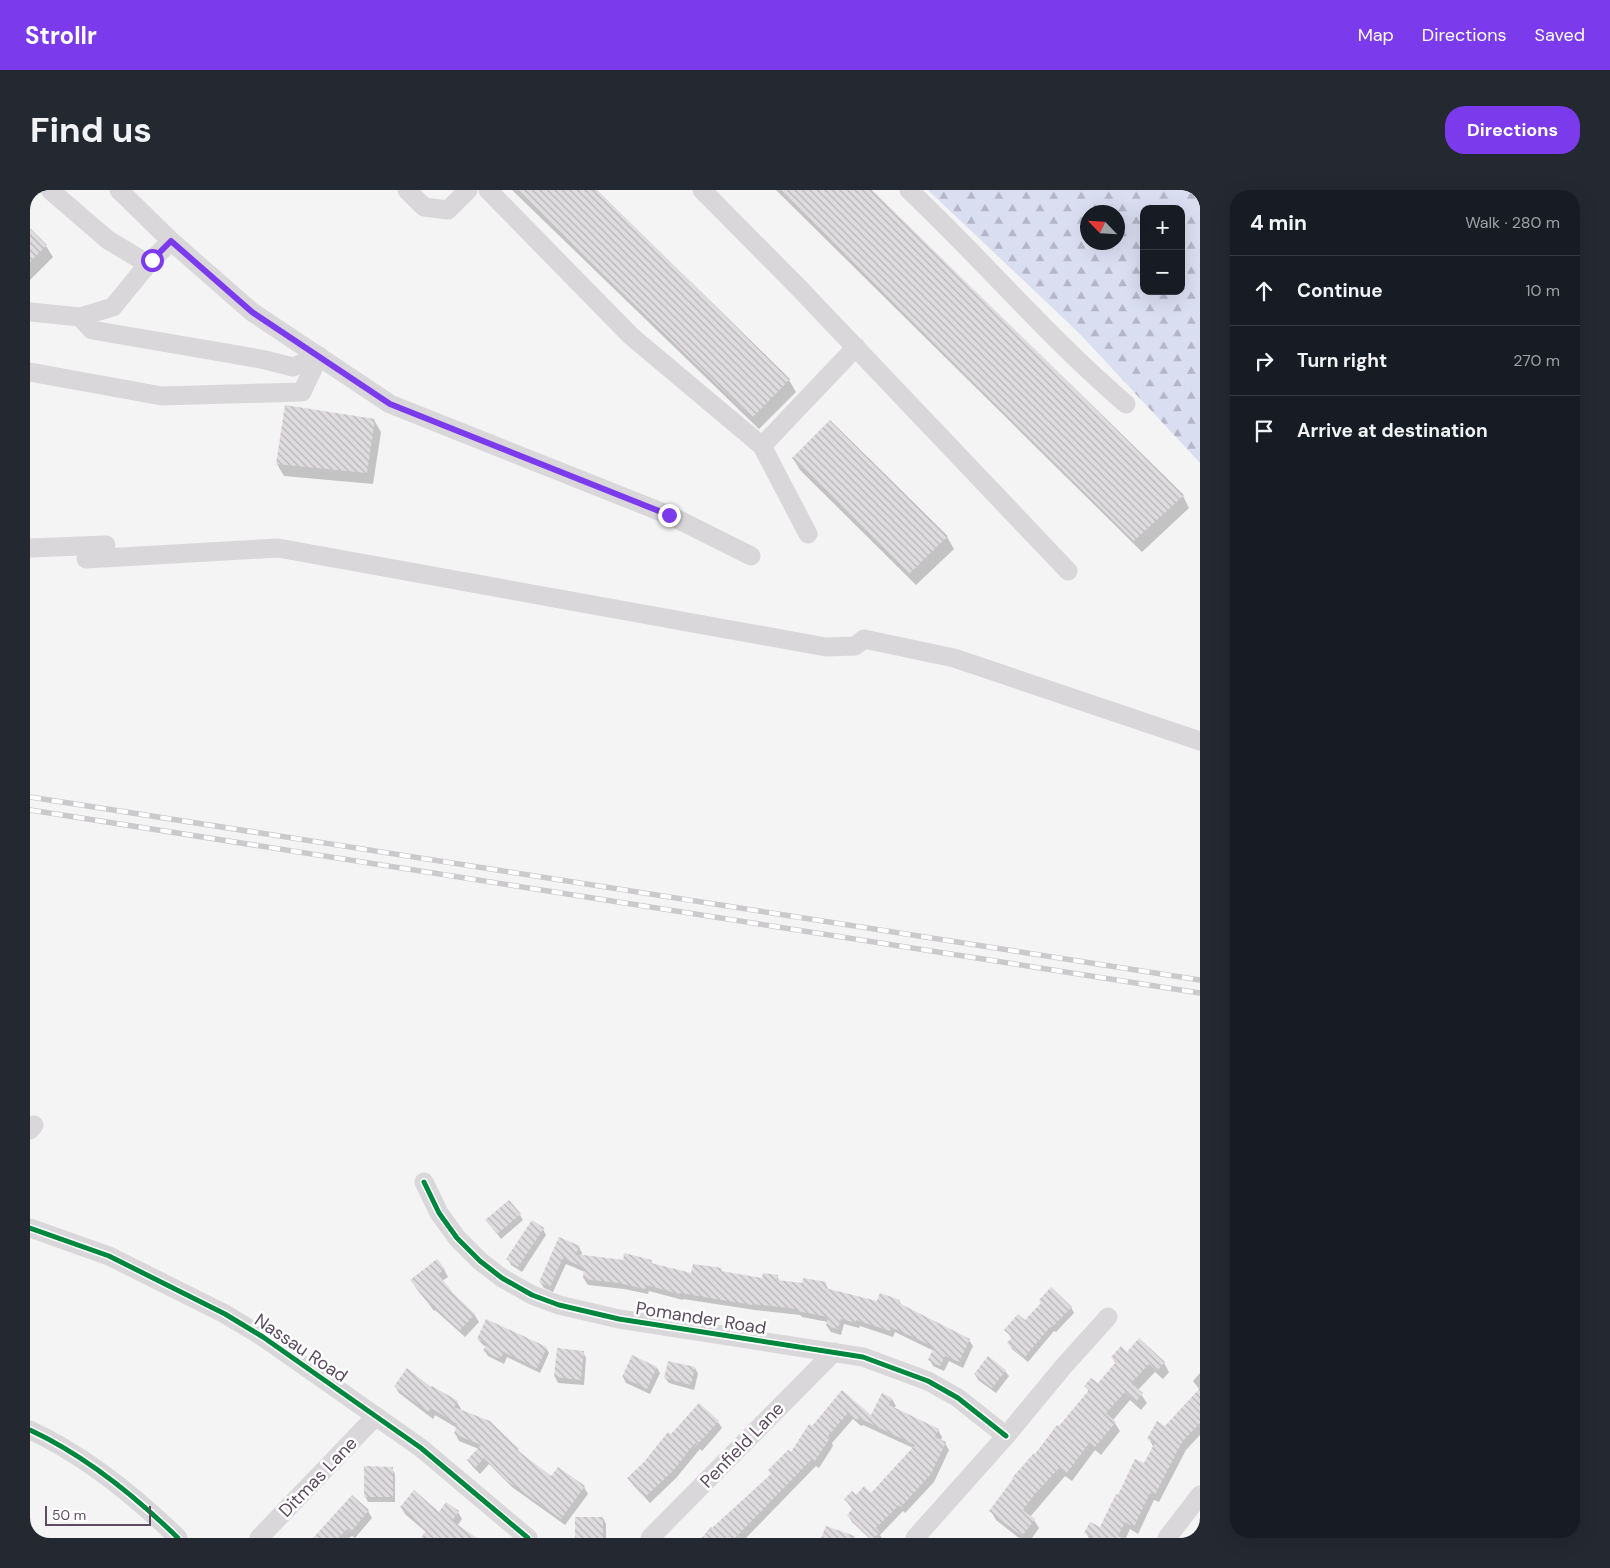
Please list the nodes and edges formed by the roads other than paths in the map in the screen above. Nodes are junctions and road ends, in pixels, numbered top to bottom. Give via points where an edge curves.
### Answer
1 (50, 190) edge
2 (120, 190) edge
3 (407, 190) edge
4 (468, 190) edge
5 (488, 190) edge
6 (702, 190) edge
7 (909, 190) edge
8 (171, 241) junction
9 (148, 264) junction
10 (30, 312) edge
11 (80, 317) junction
12 (856, 347) junction
13 (319, 356) junction
14 (30, 372) edge
15 (1126, 404) dead end
16 (762, 446) junction
17 (808, 534) dead end
18 (198, 542) dead end
19 (30, 548) edge
20 (752, 556) dead end
21 (86, 559) dead end
22 (1068, 571) dead end
23 (1200, 741) edge
24 (424, 1182) dead end
25 (30, 1228) edge
26 (1108, 1317) dead end
27 (834, 1352) junction
28 (376, 1416) junction
29 (30, 1430) edge
30 (1006, 1436) junction
31 (1200, 1494) edge
32 (178, 1538) edge
33 (259, 1538) edge
34 (528, 1538) edge
35 (650, 1538) edge
36 (915, 1538) edge
37 (1167, 1538) edge

1 - 9 street via 108,240
2 - 8 street
3 - 4 street via 424,207 448,210
5 - 16 street via 631,336
6 - 12 street
7 - 15 street via 1088,371
8 - 9 street
8 - 13 street via 252,312
9 - 11 street via 113,307
10 - 11 street
11 - 13 street via 92,330 293,366
12 - 16 street
12 - 22 street
13 - 14 street via 302,392 162,396
13 - 20 street via 390,404 669,515
16 - 17 street
18 - 19 street
21 - 23 street via 278,548 826,647 855,646 864,639 954,658
24 - 27 street, Pomander Road via 439,1213 457,1238 502,1278 532,1295 619,1320
25 - 28 street, Nassau Road via 109,1256 225,1314
26 - 30 street
27 - 30 street, Pomander Road via 864,1357 928,1380 958,1398
27 - 35 street, Penfield Lane
28 - 33 street, Ditmas Lane
28 - 34 street, Nassau Road via 421,1448
29 - 32 street via 81,1459
30 - 36 street
31 - 37 street

